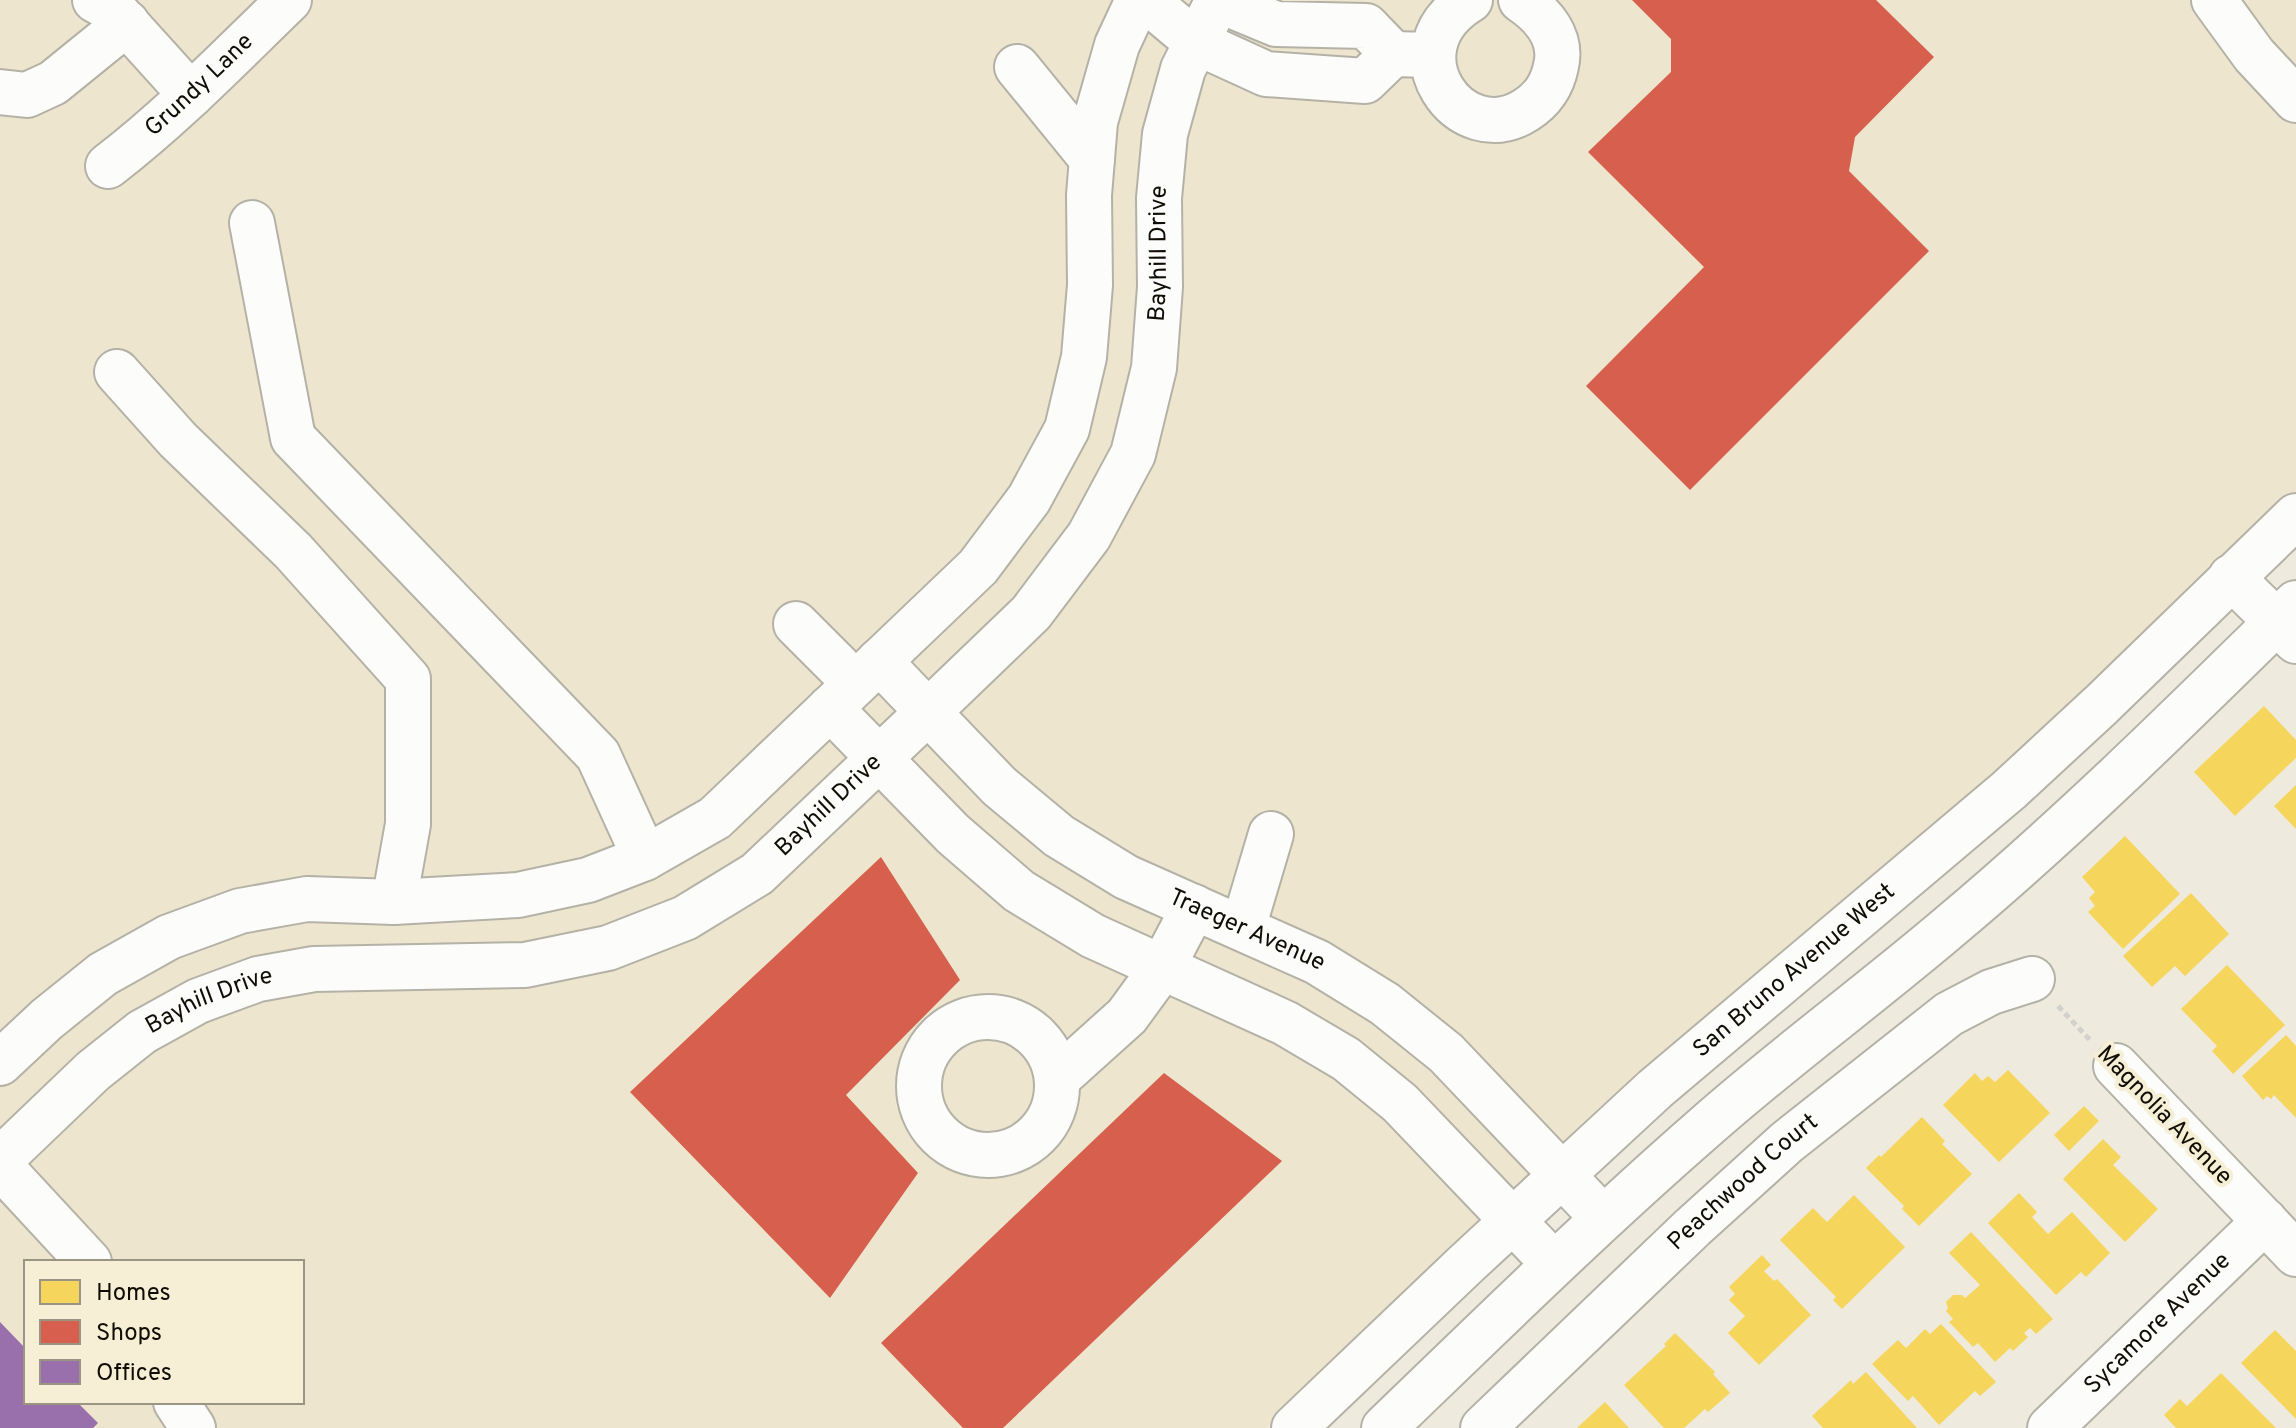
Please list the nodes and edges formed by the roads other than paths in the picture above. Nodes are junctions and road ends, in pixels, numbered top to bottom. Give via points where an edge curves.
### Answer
1 (289, 0) edge
2 (1138, 0) edge
3 (1146, 0) edge
4 (1218, 0) edge
5 (1470, 0) edge
6 (1521, 0) edge
7 (2214, 0) edge
8 (111, 12) edge
9 (1196, 42) junction
10 (1412, 55) junction
11 (1017, 67) dead end
12 (0, 92) edge
13 (191, 95) junction
14 (2296, 100) edge
15 (1092, 159) junction
16 (108, 166) dead end
17 (252, 223) dead end
18 (117, 372) dead end
19 (2296, 516) edge
20 (2231, 577) junction
21 (2290, 622) edge
22 (796, 624) dead end
23 (850, 679) junction
24 (928, 712) junction
25 (878, 759) junction
26 (1271, 834) dead end
27 (645, 858) junction
28 (394, 902) junction
29 (1194, 907) junction
30 (1243, 928) junction
31 (1162, 968) junction
32 (2032, 979) road end
33 (0, 1063) edge
34 (2116, 1066) road end
35 (1057, 1079) dead end
36 (0, 1160) edge
37 (0, 1166) edge
38 (1561, 1175) junction
39 (1603, 1218) junction
40 (1513, 1221) junction
41 (2265, 1221) junction
42 (2296, 1254) edge
43 (87, 1260) edge
44 (1554, 1264) junction
45 (177, 1404) edge
46 (193, 1428) edge
47 (1294, 1428) edge
48 (1384, 1428) edge
49 (1483, 1428) edge
50 (2050, 1428) edge

1 - 13 street, Grundy Lane
2 - 15 street via 1117,45 1095,122
3 - 9 street
4 - 9 street, Bayhill Drive
4 - 10 street via 1276,24 1366,26
5 - 10 street via 1452,11
6 - 10 street via 1541,14 1554,34 1558,59 1552,83 1538,102 1517,116 1493,120 1469,114 1449,100
7 - 14 street
8 - 12 street via 97,45 53,83 27,95
8 - 13 street
9 - 10 street via 1266,74 1365,81
9 - 24 street, Bayhill Drive via 1165,134 1154,368 1133,454 1089,536 1031,613
11 - 15 street
13 - 16 street, Grundy Lane
15 - 23 street via 1084,357 1067,429 1029,499 978,567
17 - 27 street via 293,438 598,755
18 - 28 street via 178,440 293,551 408,679 408,824
19 - 20 street, San Bruno Avenue West
20 - 21 street
20 - 38 street, San Bruno Avenue West via 2009,790
21 - 39 street via 1948,929 1738,1099
22 - 23 street
23 - 24 street, Traeger Avenue
23 - 25 street
23 - 27 street via 715,818
24 - 25 street, Bayhill Drive
24 - 29 street, Traeger Avenue via 999,786 1059,836 1126,877
25 - 31 street via 1019,891 1093,936
25 - 36 street, Bayhill Drive via 757,874 685,918 608,948 525,965 314,969 258,979 198,1001 142,1032
26 - 30 street
27 - 28 street via 588,880 518,895
28 - 33 street via 307,899 240,911 169,937 103,974
29 - 30 street, Traeger Avenue
29 - 31 street
30 - 38 street, Traeger Avenue via 1317,962 1385,1004 1446,1053
31 - 35 street via 1127,1016
31 - 40 street via 1285,1023 1346,1059 1400,1103
32 - 49 street, Peachwood Court via 1949,1014 1787,1142
34 - 41 street, Magnolia Avenue
37 - 43 street
38 - 39 street, Traeger Avenue
38 - 40 street, San Bruno Avenue West
39 - 44 street
40 - 44 street
40 - 47 street, San Bruno Avenue West
41 - 42 street, Magnolia Avenue
41 - 50 street, Sycamore Avenue
44 - 48 street
45 - 46 street

